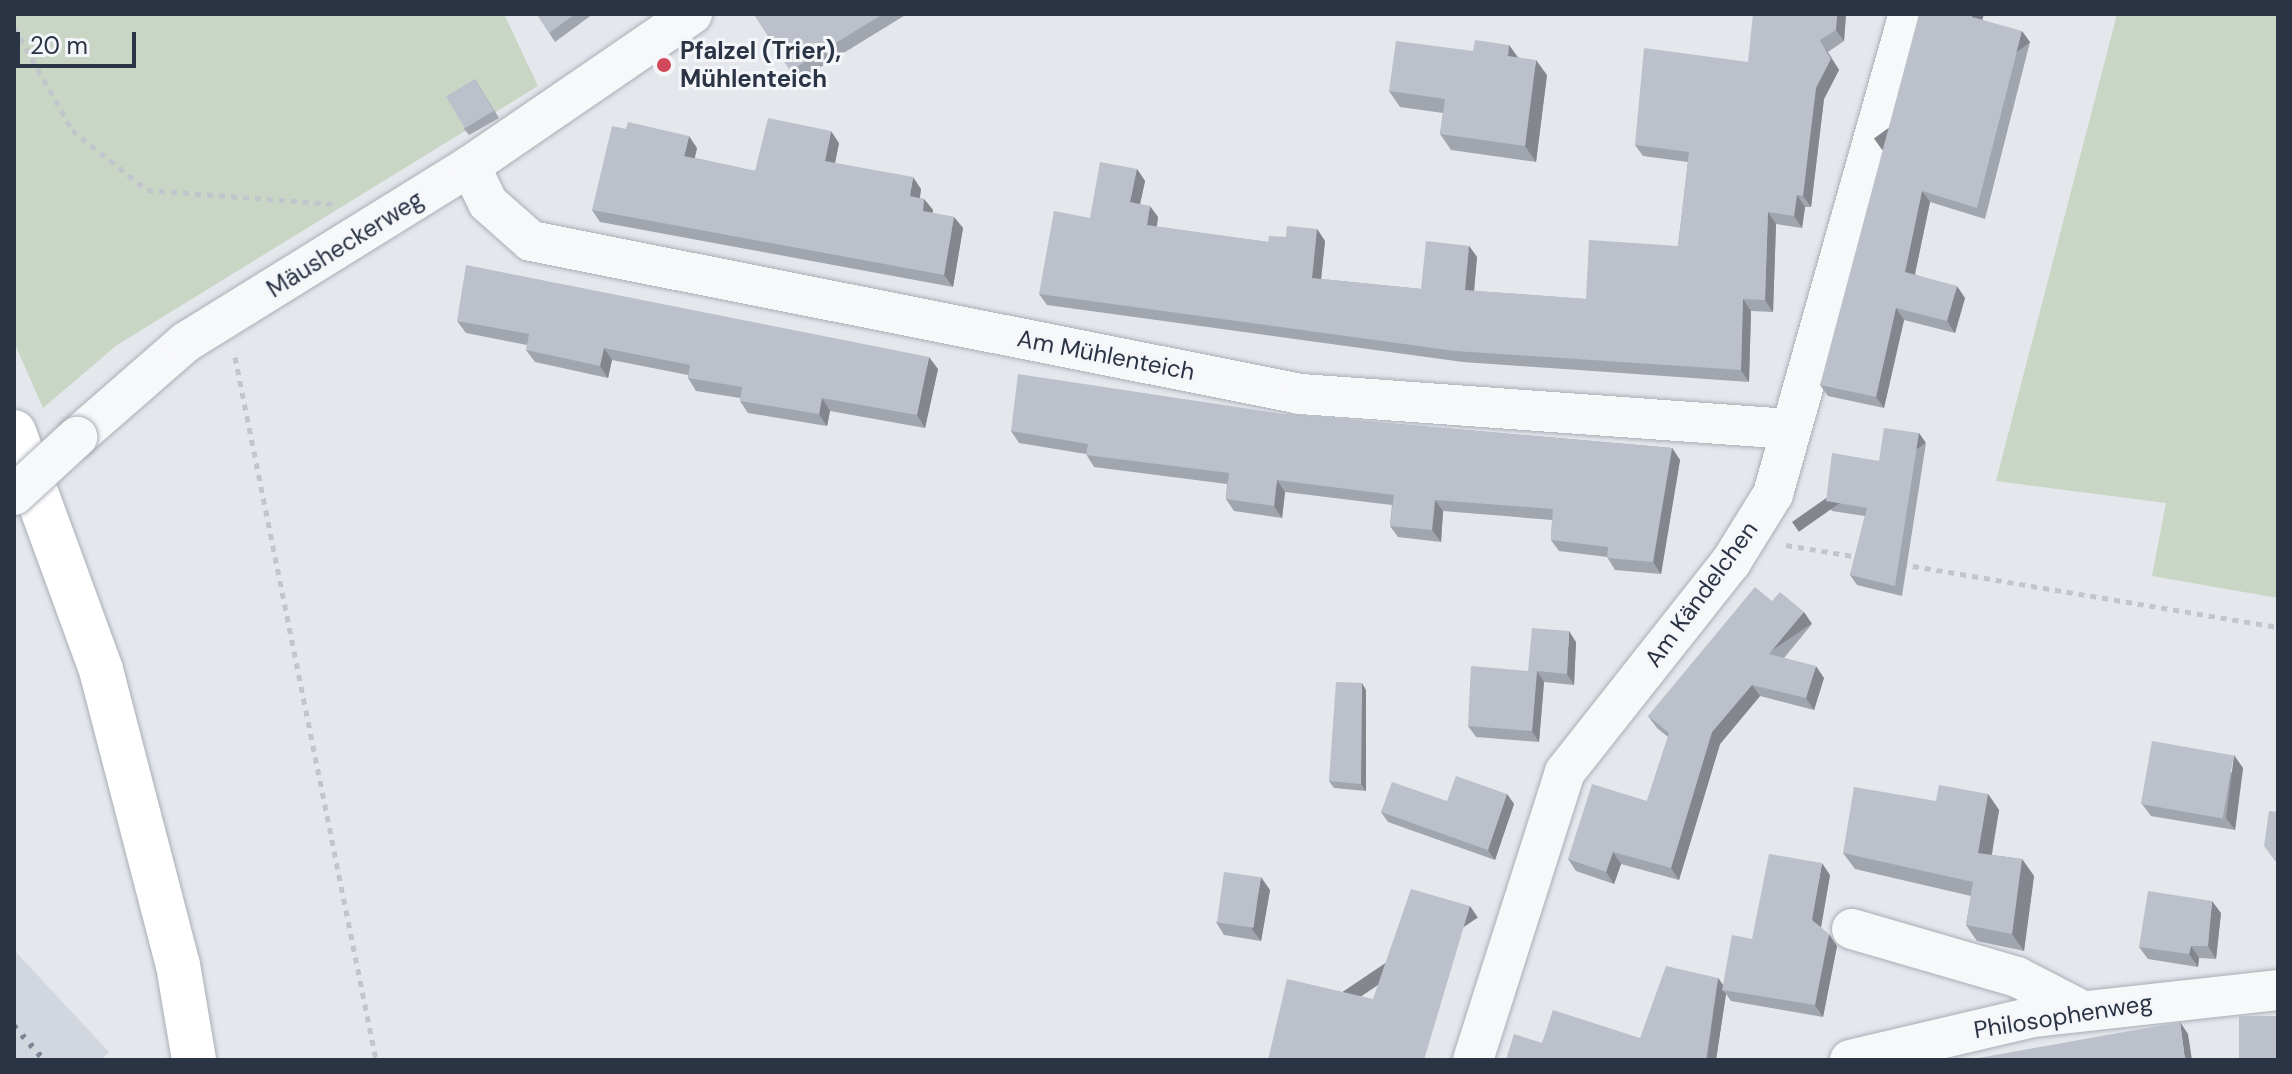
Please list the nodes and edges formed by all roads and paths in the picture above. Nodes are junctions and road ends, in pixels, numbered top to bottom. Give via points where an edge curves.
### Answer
1 (692, 14) edge
2 (1909, 14) edge
3 (14, 27) edge
4 (470, 166) junction
5 (389, 218) junction
6 (227, 317) junction
7 (1787, 429) junction
8 (14, 432) edge
9 (14, 495) edge
10 (1746, 538) junction
11 (1866, 558) edge
12 (1896, 563) edge
13 (2278, 627) edge
14 (1852, 929) dead end
15 (2278, 990) edge
16 (2081, 1010) junction
17 (194, 1060) edge
18 (376, 1060) edge
19 (1473, 1060) edge
20 (1850, 1060) edge

1 - 4 street, Mäusheckerweg
2 - 7 street, Am Kändelchen
3 - 5 path via 72,130 147,190 308,197
4 - 5 street, Mäusheckerweg
4 - 7 street, Am Mühlenteich via 488,203 531,241 561,248 1301,394
5 - 6 street, Mäusheckerweg
6 - 9 street, Mäusheckerweg, bridge via 137,379
6 - 18 path
7 - 10 street, Am Kändelchen via 1773,494
8 - 17 main road via 101,670 178,965
10 - 11 path
10 - 19 street, Am Kändelchen via 1565,772
12 - 13 path
14 - 16 street via 2017,977
15 - 16 street, Philosophenweg
16 - 20 street, Philosophenweg

